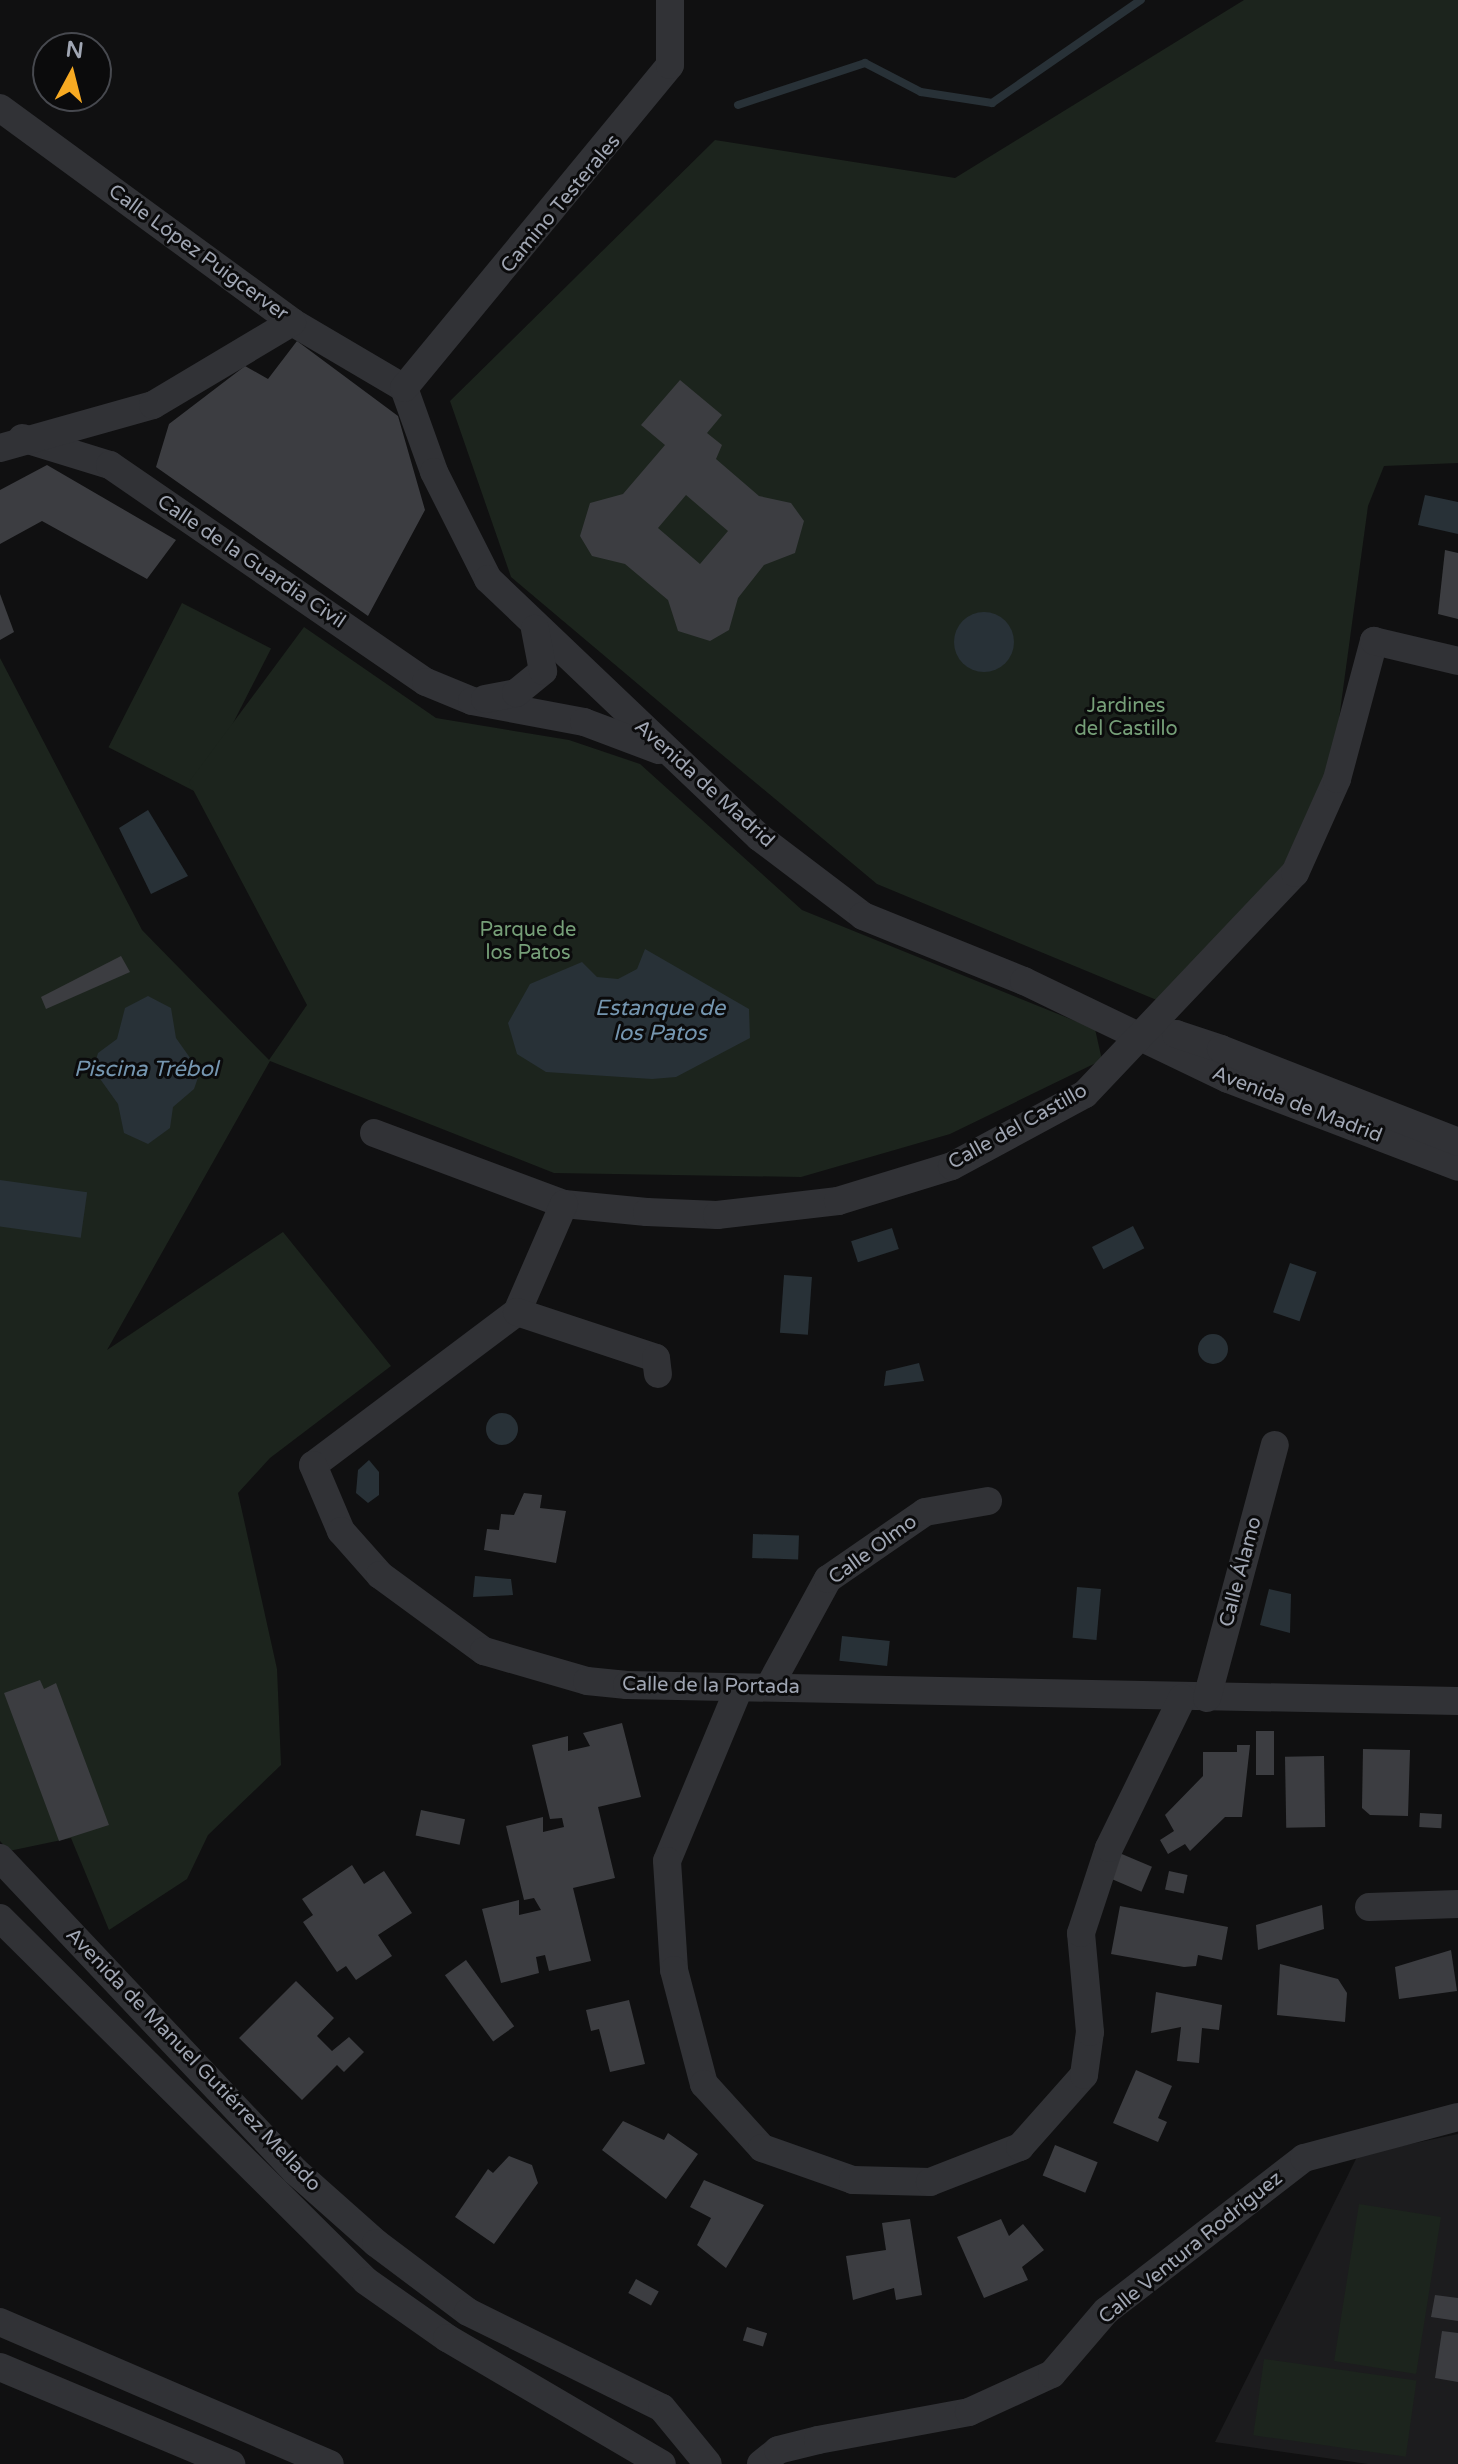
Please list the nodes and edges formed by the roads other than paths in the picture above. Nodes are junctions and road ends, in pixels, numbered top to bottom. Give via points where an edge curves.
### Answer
1 (670, 0) edge
2 (0, 108) edge
3 (292, 322) junction
4 (404, 388) junction
5 (11, 443) edge
6 (535, 629) junction
7 (1458, 661) edge
8 (472, 701) junction
9 (671, 754) junction
10 (1140, 1035) junction
11 (374, 1133) dead end
12 (1458, 1142) edge
13 (1458, 1167) edge
14 (564, 1204) junction
15 (517, 1312) junction
16 (658, 1374) dead end
17 (1275, 1445) dead end
18 (988, 1501) dead end
19 (769, 1687) junction
20 (739, 1688) junction
21 (1194, 1698) junction
22 (1458, 1701) edge
23 (0, 1858) edge
24 (1458, 1904) edge
25 (1369, 1907) dead end
26 (0, 1918) edge
27 (1458, 2117) edge
28 (0, 2322) edge
29 (0, 2367) edge
30 (231, 2464) edge
31 (330, 2464) edge
32 (662, 2464) edge
33 (708, 2464) edge
34 (761, 2464) edge

1 - 4 street, Camino Testerales via 670,65
2 - 3 street, Calle López Puigcerver
3 - 4 street, Calle López Puigcerver
3 - 5 street via 153,405
4 - 6 street, Avenida de Madrid via 434,472 488,579
5 - 8 street, Calle de la Guardia Civil via 110,465 426,682
6 - 8 street via 543,671 516,693
6 - 9 street, Avenida de Madrid
7 - 10 street, Calle del Castillo via 1374,641 1337,779 1295,873
8 - 9 street, Calle de la Guardia Civil via 584,722
9 - 10 street, Avenida de Madrid via 759,837 863,916
10 - 12 street, Avenida de Madrid via 1191,1039
10 - 13 street, Avenida de Madrid via 1228,1079
10 - 14 street, Calle del Castillo via 1085,1094 952,1166 838,1201 717,1215
11 - 14 street, Calle del Castillo
14 - 15 street, Calle de la Portada
15 - 16 street via 656,1358
15 - 20 street, Calle de la Portada via 313,1465 341,1531 380,1575 484,1651 587,1681
17 - 21 street, Calle Álamo
18 - 19 street, Calle Olmo via 925,1512 828,1579
19 - 20 street, Calle de la Portada
19 - 21 street, Calle de la Portada
20 - 21 street, Calle Álamo via 667,1861 674,1970 704,2084 762,2148 853,2180 930,2182 1020,2147 1084,2075 1090,2032 1081,1933 1109,1848
21 - 22 street, Calle de la Portada
23 - 33 street, Avenida de Manuel Gutiérrez Mellado via 295,2171 376,2243 468,2312 662,2408
24 - 25 street
26 - 32 street, Avenida de Manuel Gutiérrez Mellado via 366,2281 447,2338
27 - 34 street, Calle Ventura Rodríguez via 1304,2158 1106,2311 1052,2374 969,2412 778,2450
28 - 31 street
29 - 30 street

